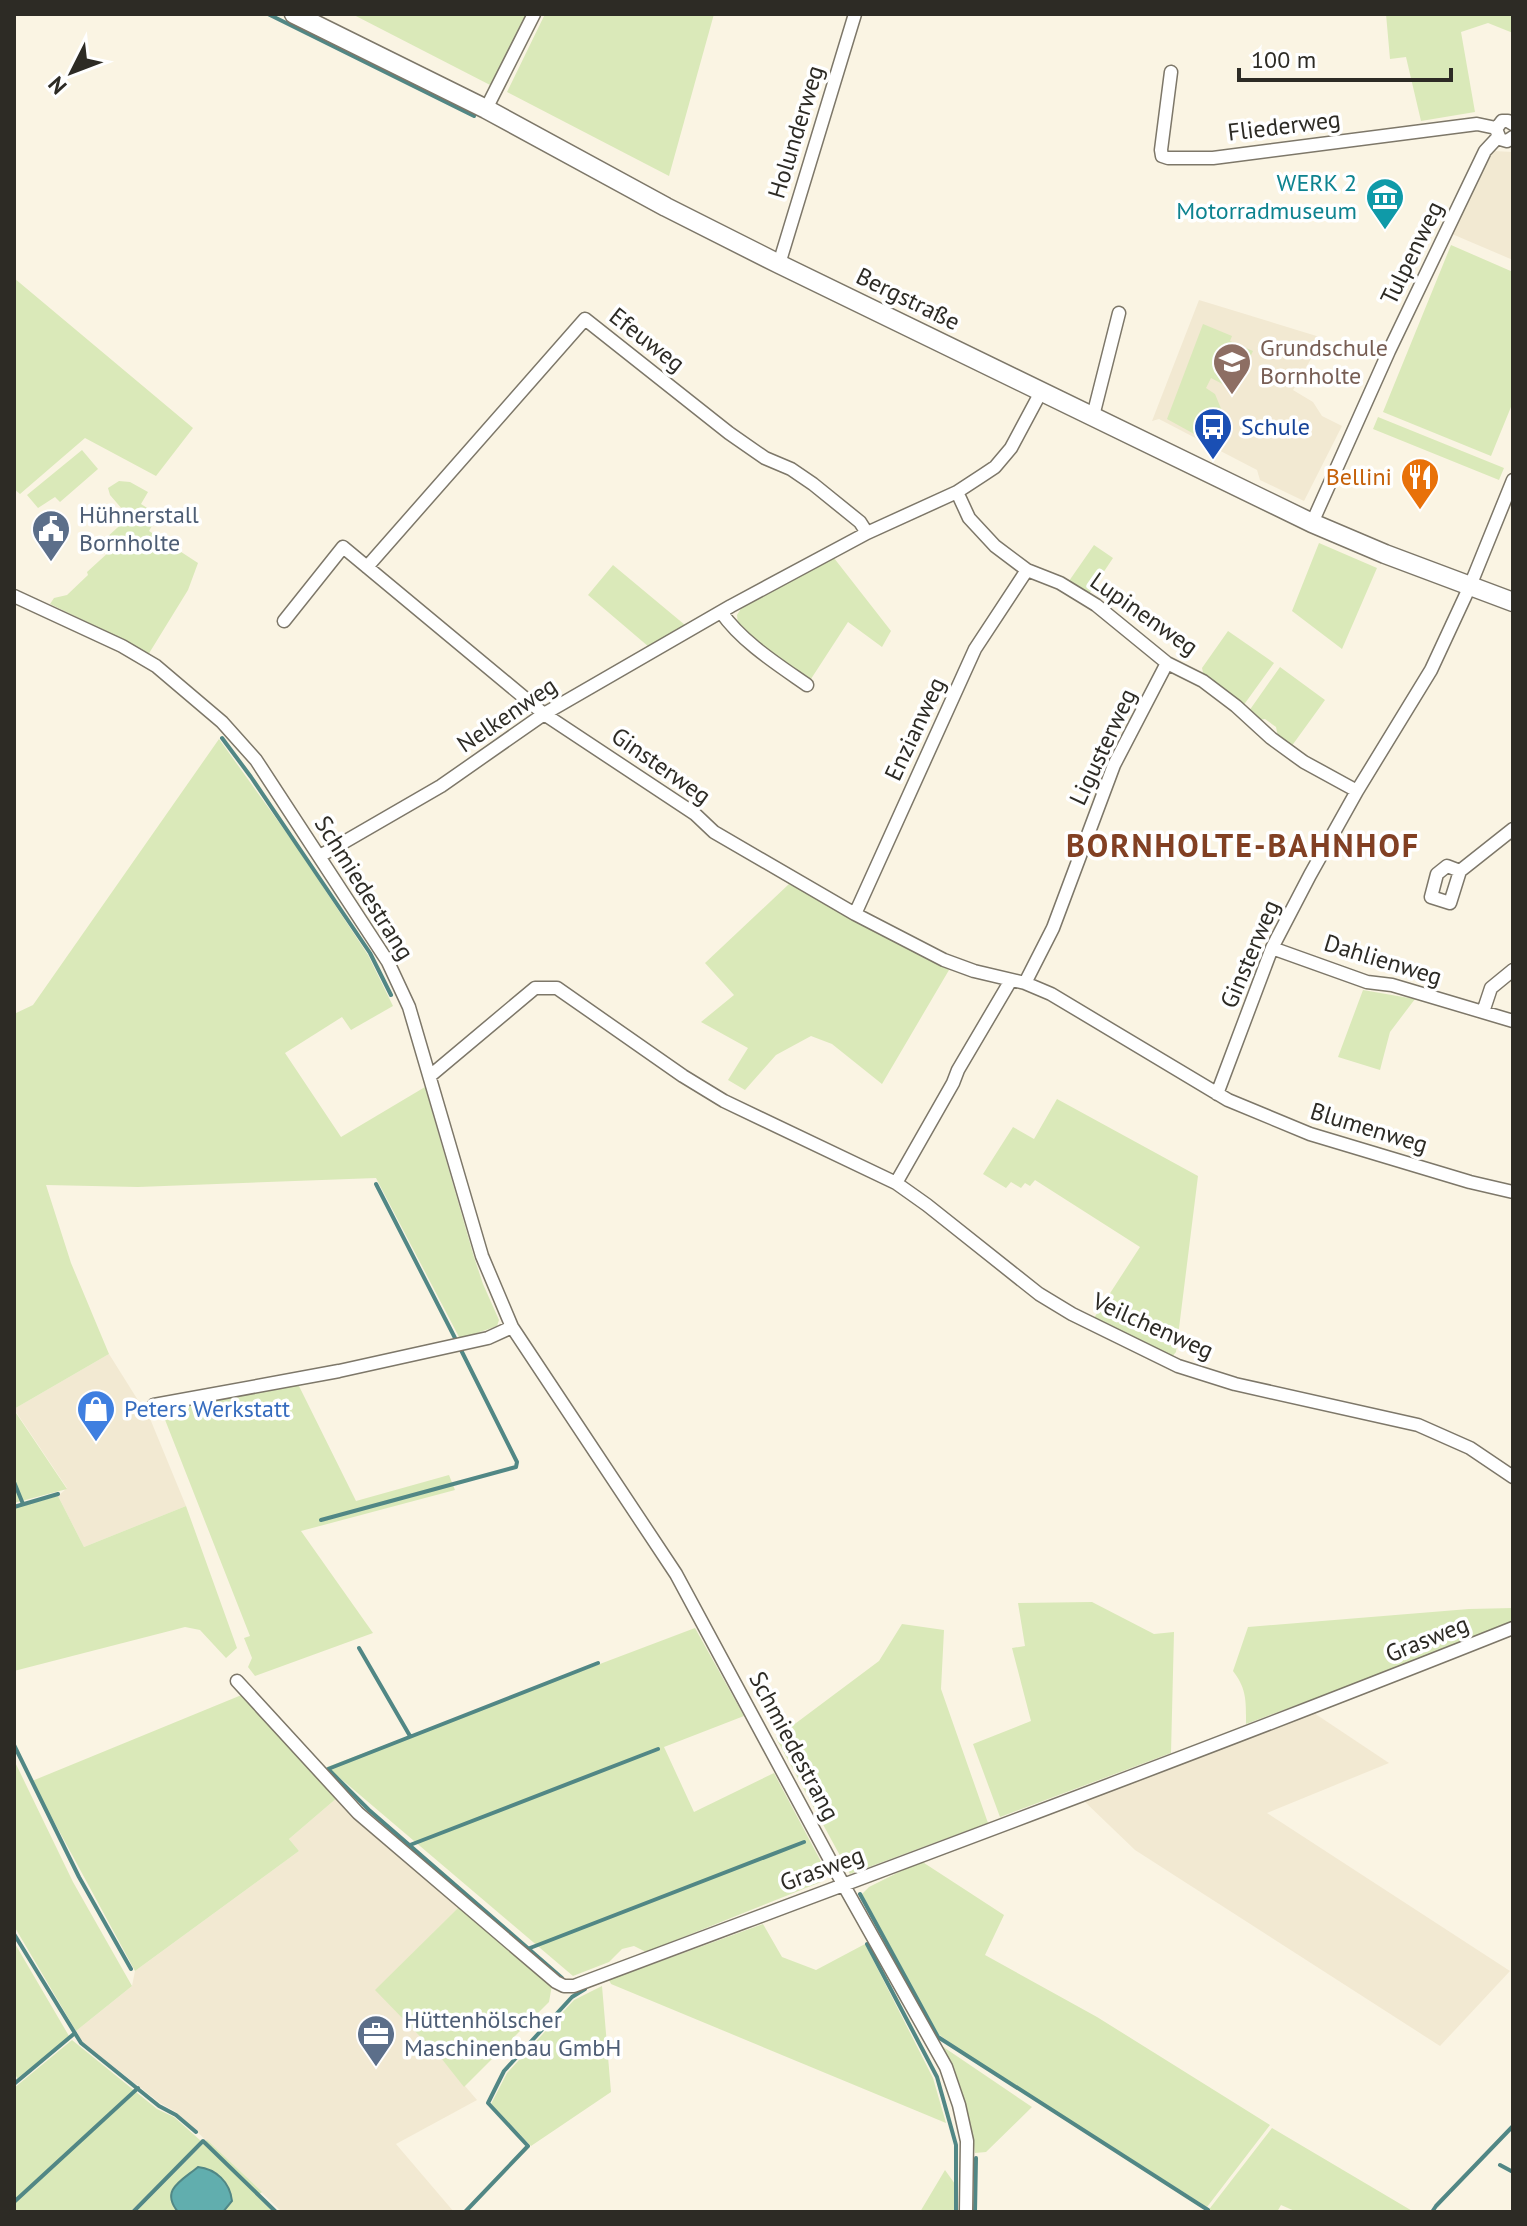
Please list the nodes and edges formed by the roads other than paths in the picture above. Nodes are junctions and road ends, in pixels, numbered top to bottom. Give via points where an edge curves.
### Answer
1 (534, 14) edge
2 (855, 14) edge
3 (303, 16) edge
4 (1171, 72) dead end
5 (486, 109) junction
6 (1506, 125) edge
7 (1513, 137) edge
8 (779, 264) junction
9 (1119, 313) dead end
10 (1042, 390) junction
11 (1093, 416) junction
12 (1513, 480) edge
13 (957, 492) junction
14 (1312, 523) junction
15 (867, 533) junction
16 (367, 567) junction
17 (1027, 570) junction
18 (1470, 586) junction
19 (14, 596) edge
20 (1513, 602) edge
21 (721, 612) junction
22 (284, 621) dead end
23 (1167, 663) junction
24 (807, 685) dead end
25 (544, 714) junction
26 (1357, 791) junction
27 (1513, 829) edge
28 (320, 856) junction
29 (1460, 871) dead end
30 (855, 914) junction
31 (1272, 948) junction
32 (1513, 970) edge
33 (1011, 980) junction
34 (1025, 983) junction
35 (1483, 1012) junction
36 (1513, 1021) edge
37 (430, 1076) junction
38 (1217, 1094) junction
39 (896, 1183) junction
40 (1513, 1192) edge
41 (512, 1327) junction
42 (154, 1405) dead end
43 (1513, 1477) edge
44 (1513, 1628) edge
45 (237, 1681) dead end
46 (843, 1884) junction
47 (966, 2212) edge

1 - 5 street
2 - 8 street, Holunderweg
3 - 5 street, Bergstraße
4 - 6 street, Fliederweg via 1161,150 1168,158 1213,158 1477,124
5 - 8 street, Bergstraße
6 - 7 street via 1507,141
6 - 14 street, Tulpenweg via 1485,151
8 - 10 street, Bergstraße
9 - 11 street
10 - 11 street, Bergstraße
10 - 13 street, Nelkenweg via 1011,448 995,467
11 - 14 street, Bergstraße
12 - 18 street, Ginsterweg
13 - 15 street, Nelkenweg
13 - 17 street, Lupinenweg via 969,518
14 - 18 street, Bergstraße
15 - 16 street, Efeuweg via 813,484 729,433 585,319
15 - 21 street, Nelkenweg
16 - 22 street via 343,547
16 - 25 street
17 - 23 street, Lupinenweg via 1096,605
17 - 30 street, Enzianweg via 975,649
18 - 20 street, Bergstraße
18 - 26 street, Ginsterweg via 1431,670
19 - 28 street, Schmiedestrang via 156,666 222,722 256,760
21 - 24 street via 760,651
21 - 25 street, Nelkenweg
23 - 26 street, Lupinenweg via 1203,681 1304,762
23 - 34 street, Ligusterweg via 1114,765 1053,928
25 - 28 street, Nelkenweg via 441,786
25 - 30 street, Ginsterweg via 714,832
26 - 31 street, Ginsterweg
27 - 29 street
28 - 37 street, Schmiedestrang via 388,962 409,1007
30 - 33 street, Ginsterweg via 944,960
31 - 35 street, Dahlienweg via 1367,982
31 - 38 street, Ginsterweg
32 - 35 street via 1491,988
33 - 34 street, Ginsterweg
33 - 39 street
34 - 38 street, Ginsterweg
35 - 36 street, Dahlienweg
37 - 39 street, Veilchenweg via 535,988 557,988 724,1101
37 - 41 street, Schmiedestrang via 482,1256
38 - 40 street, Blumenweg via 1310,1134
39 - 43 street, Veilchenweg via 1039,1294 1178,1366 1418,1425 1470,1448
41 - 42 street via 488,1338 354,1368
41 - 46 street, Schmiedestrang via 676,1574
44 - 46 street, Grasweg
45 - 46 street, Grasweg via 358,1813 564,1986
46 - 47 street, Schmiedestrang via 946,2067 967,2141

